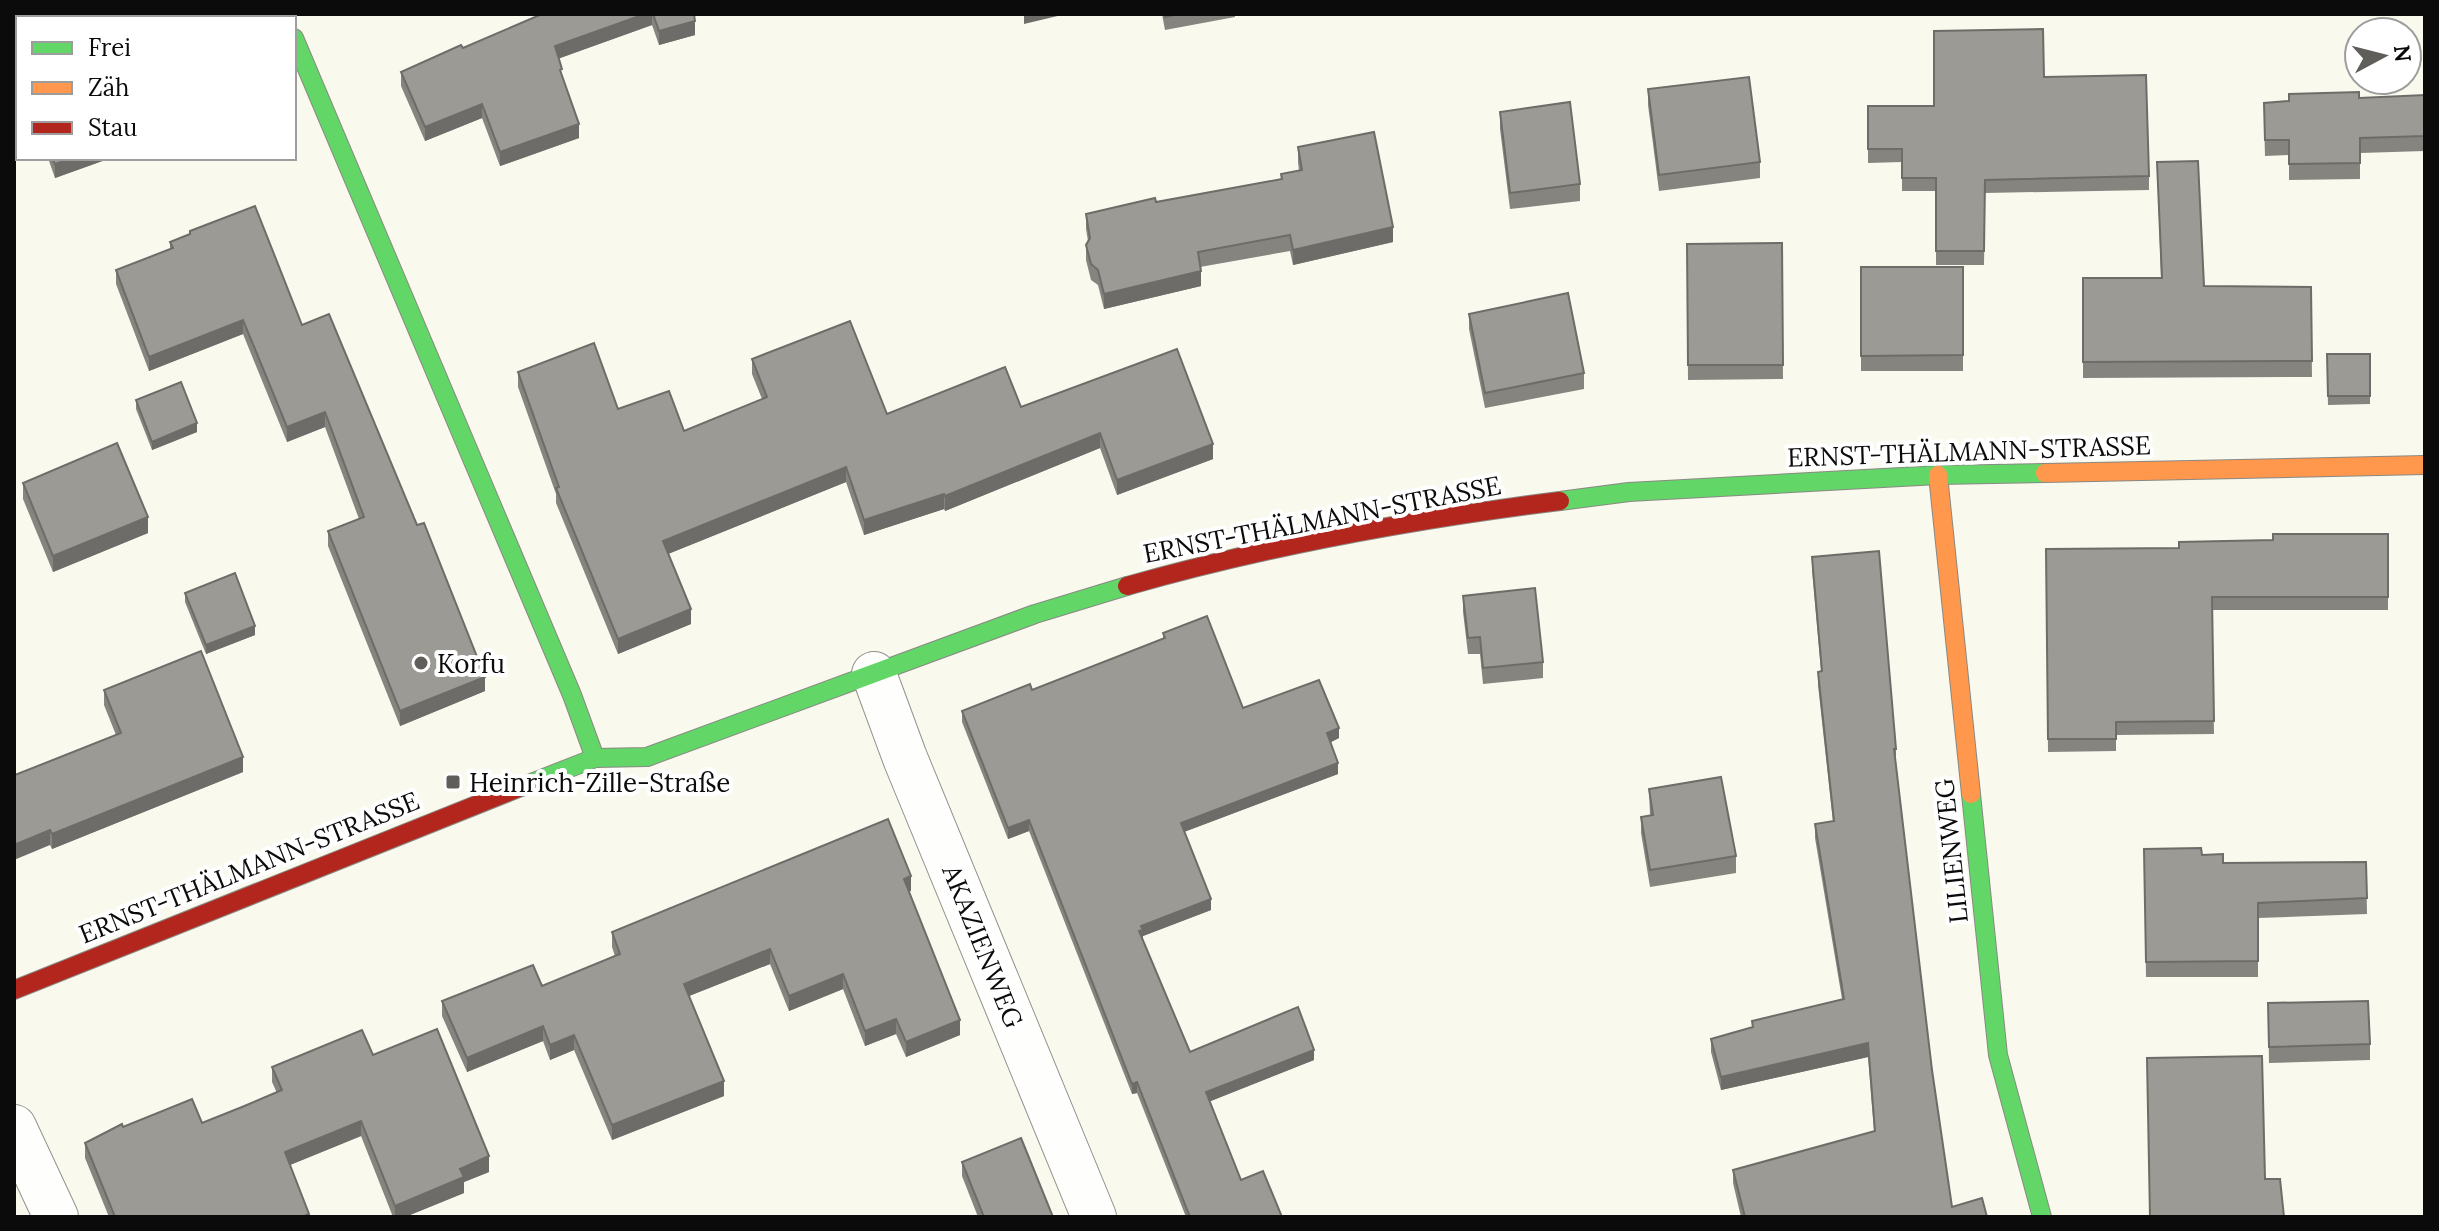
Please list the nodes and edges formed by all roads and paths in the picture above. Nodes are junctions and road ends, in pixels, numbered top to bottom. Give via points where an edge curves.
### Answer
1 (296, 43) edge
2 (2425, 465) edge
3 (1938, 475) junction
4 (874, 674) junction
5 (595, 758) junction
6 (14, 990) edge
7 (14, 1127) edge
8 (56, 1217) edge
9 (1094, 1217) edge
10 (2042, 1217) edge

1 - 5 street
2 - 3 street, ERNST-THÄLMANN-STRASSE
3 - 4 street, ERNST-THÄLMANN-STRASSE via 1629,492 1458,514 1197,566 1063,605
3 - 10 street, LILIENWEG via 1998,1055
4 - 5 street, ERNST-THÄLMANN-STRASSE via 647,757
4 - 9 street, AKAZIENWEG
5 - 6 street, ERNST-THÄLMANN-STRASSE
7 - 8 street

